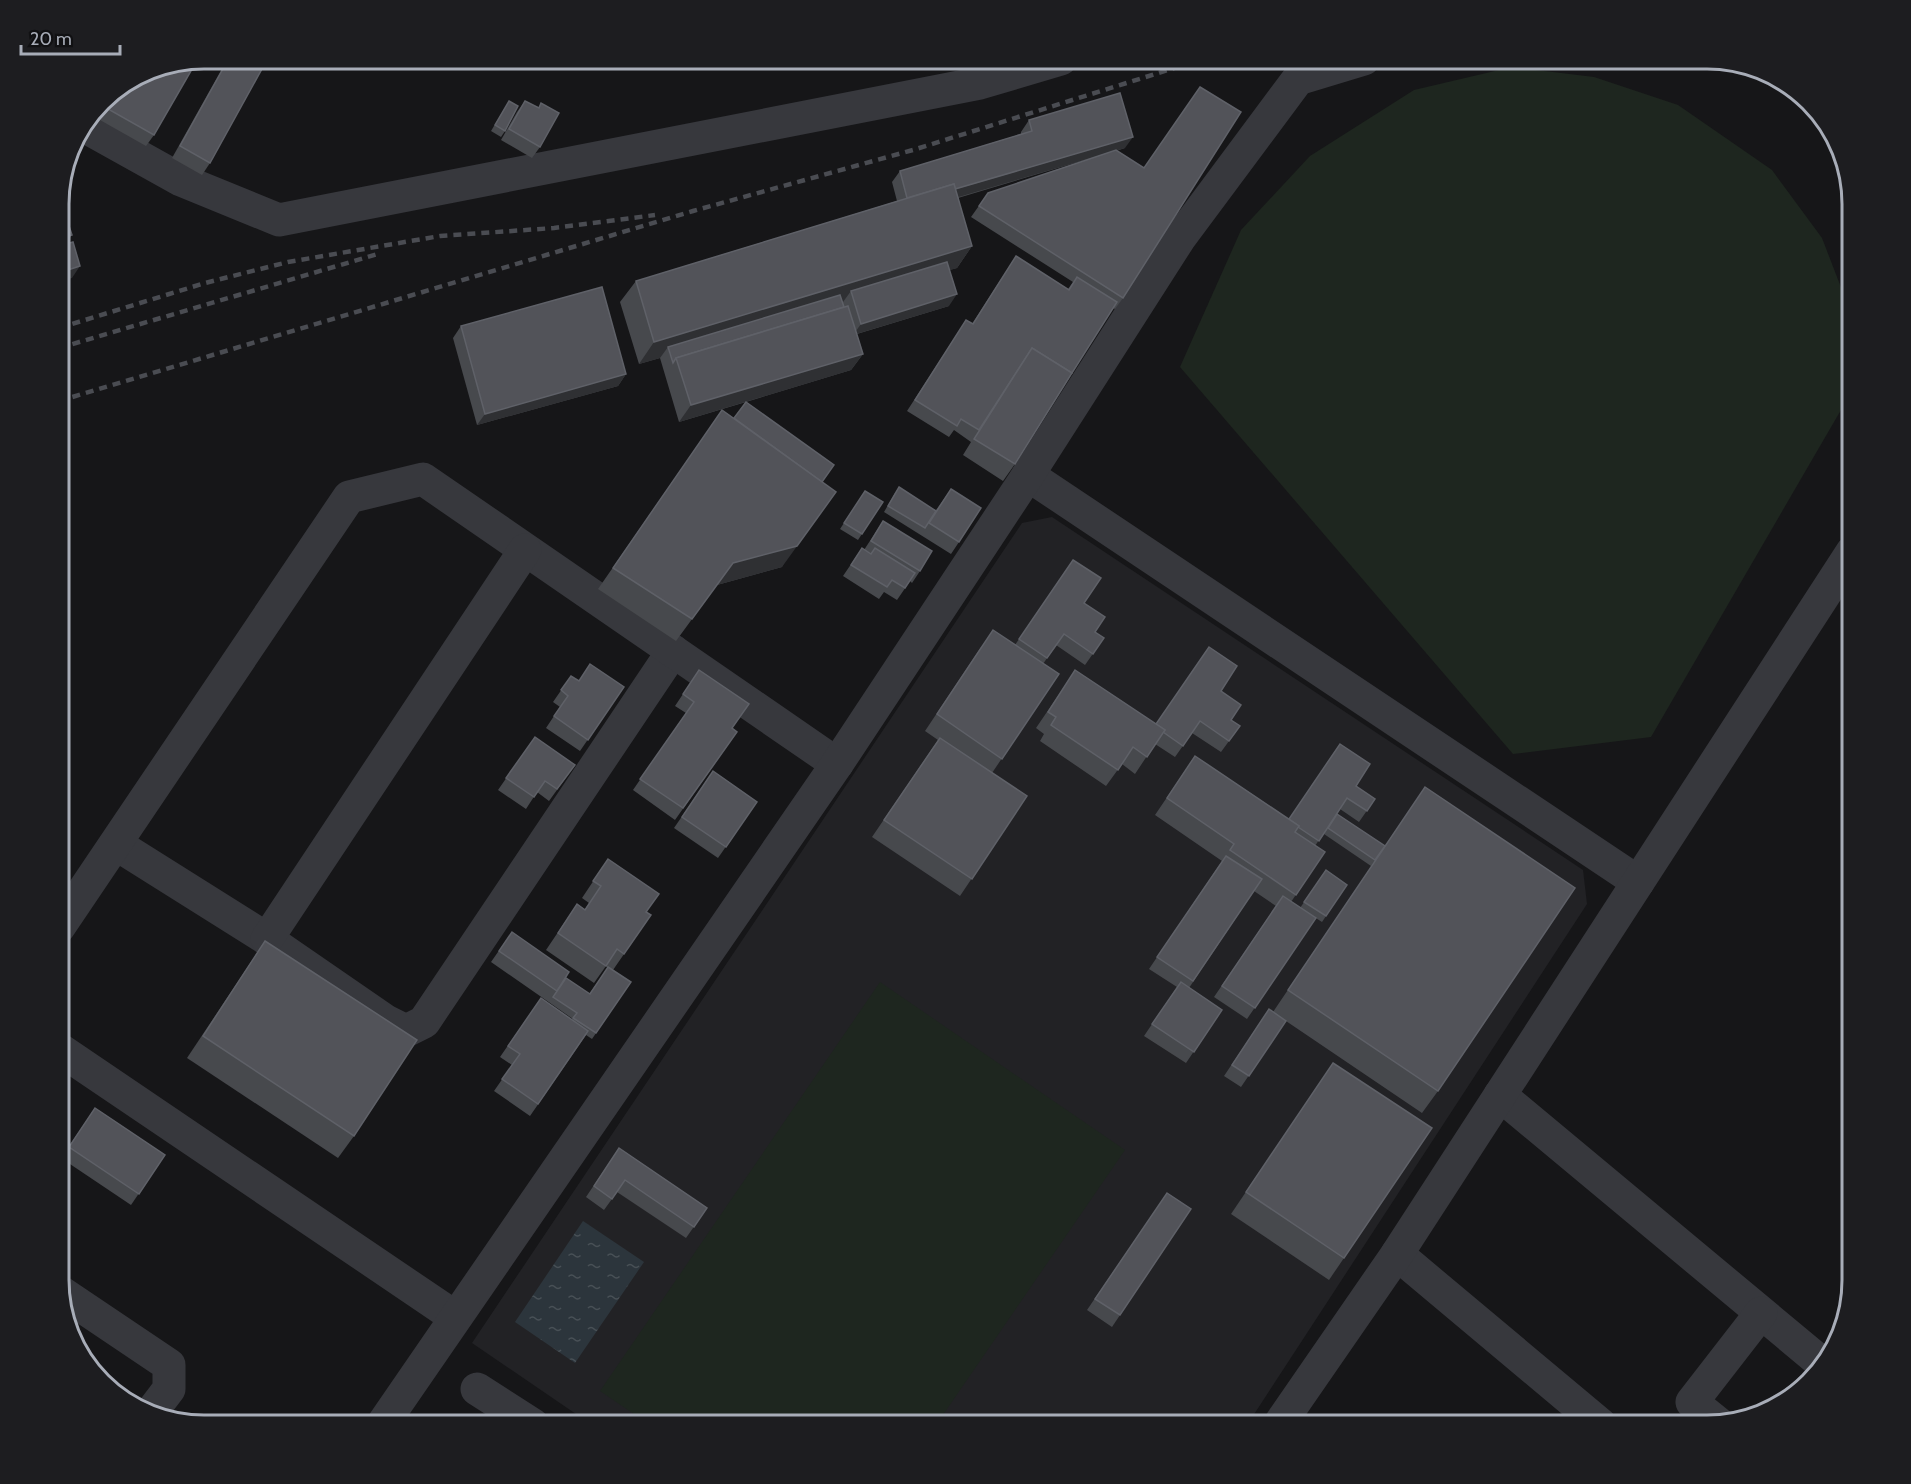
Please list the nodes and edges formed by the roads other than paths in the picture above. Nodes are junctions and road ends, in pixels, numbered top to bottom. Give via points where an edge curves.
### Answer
1 (1025, 69) edge
2 (1296, 69) edge
3 (91, 130) edge
4 (1028, 475) junction
5 (525, 550) junction
6 (1842, 567) edge
7 (673, 651) junction
8 (837, 764) junction
9 (116, 844) junction
10 (1638, 882) junction
11 (69, 912) edge
12 (267, 939) junction
13 (69, 1056) edge
14 (1500, 1095) junction
15 (1397, 1254) junction
16 (71, 1299) edge
17 (1761, 1313) junction
18 (455, 1317) junction
19 (1816, 1359) edge
20 (477, 1389) dead end
21 (156, 1406) edge
22 (389, 1415) edge
23 (517, 1415) edge
24 (1286, 1415) edge
25 (1589, 1415) edge
26 (1708, 1415) edge

1 - 3 street via 980,83 279,220 181,180
2 - 4 street via 1179,239
4 - 8 street
4 - 10 street
5 - 7 street
5 - 9 street via 423,479 349,497
5 - 12 street
6 - 10 street
7 - 8 street
7 - 12 street via 424,1022 406,1031 386,1021
8 - 18 street
9 - 11 street
9 - 12 street
10 - 14 street
13 - 18 street
14 - 15 street
14 - 17 street
15 - 24 street
15 - 25 street
16 - 21 street via 169,1365 169,1389
17 - 19 street
17 - 26 street via 1692,1402
18 - 22 street
20 - 23 street

